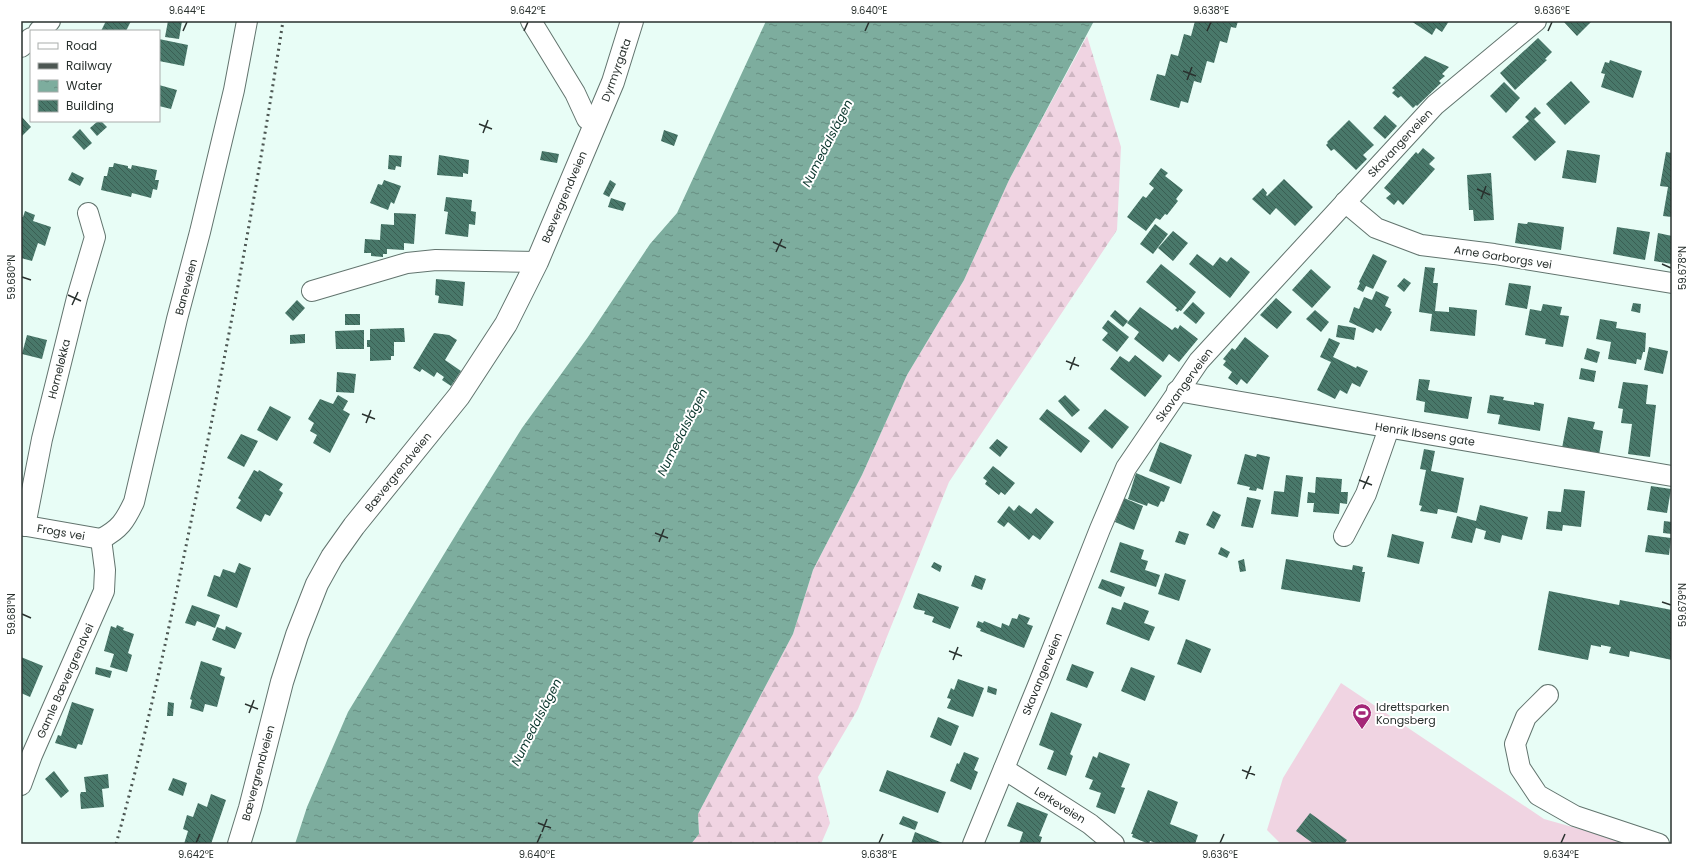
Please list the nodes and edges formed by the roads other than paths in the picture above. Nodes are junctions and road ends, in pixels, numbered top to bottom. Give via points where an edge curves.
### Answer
1 (50, 21) edge
2 (247, 21) edge
3 (531, 21) edge
4 (632, 21) edge
5 (1536, 21) edge
6 (40, 30) edge
7 (30, 39) edge
8 (21, 47) edge
9 (593, 119) junction
10 (1345, 202) junction
11 (88, 213) dead end
12 (537, 262) junction
13 (1672, 283) edge
14 (312, 291) dead end
15 (1177, 391) junction
16 (1389, 428) junction
17 (1672, 476) edge
18 (23, 526) edge
19 (1344, 536) dead end
20 (101, 539) junction
21 (1548, 696) dead end
22 (1004, 769) junction
23 (22, 775) edge
24 (239, 844) edge
25 (973, 844) edge
26 (1114, 844) edge
27 (1659, 844) edge

1 - 6 street
2 - 20 street, Baneveien via 234,90 134,502 116,531
3 - 9 street via 574,93
4 - 9 main road, Dyrmyrgata via 613,82
5 - 10 street, Skavangerveien via 1435,105
7 - 8 street
9 - 12 main road, Bævergrendveien
10 - 13 street, Arne Garborgs vei via 1376,228 1421,245 1494,254
10 - 15 street, Skavangerveien via 1199,361
11 - 18 street, Horneløkka via 95,237 77,298
12 - 14 street via 436,260 407,263
12 - 24 main road, Bævergrendveien via 489,353 459,396 354,526 332,556 317,584 299,628 282,682
15 - 16 street, Henrik Ibsens gate
15 - 22 street, Skavangerveien via 1126,468
16 - 17 street, Henrik Ibsens gate
16 - 19 street via 1366,494
18 - 20 street, Frogs vei
20 - 23 street, Gamle Bævergrendvei via 105,570 104,591
21 - 27 street via 1526,717 1515,744 1520,768 1538,796 1574,816
22 - 25 street, Skavangerveien
22 - 26 street, Lerkeveien via 1090,824

